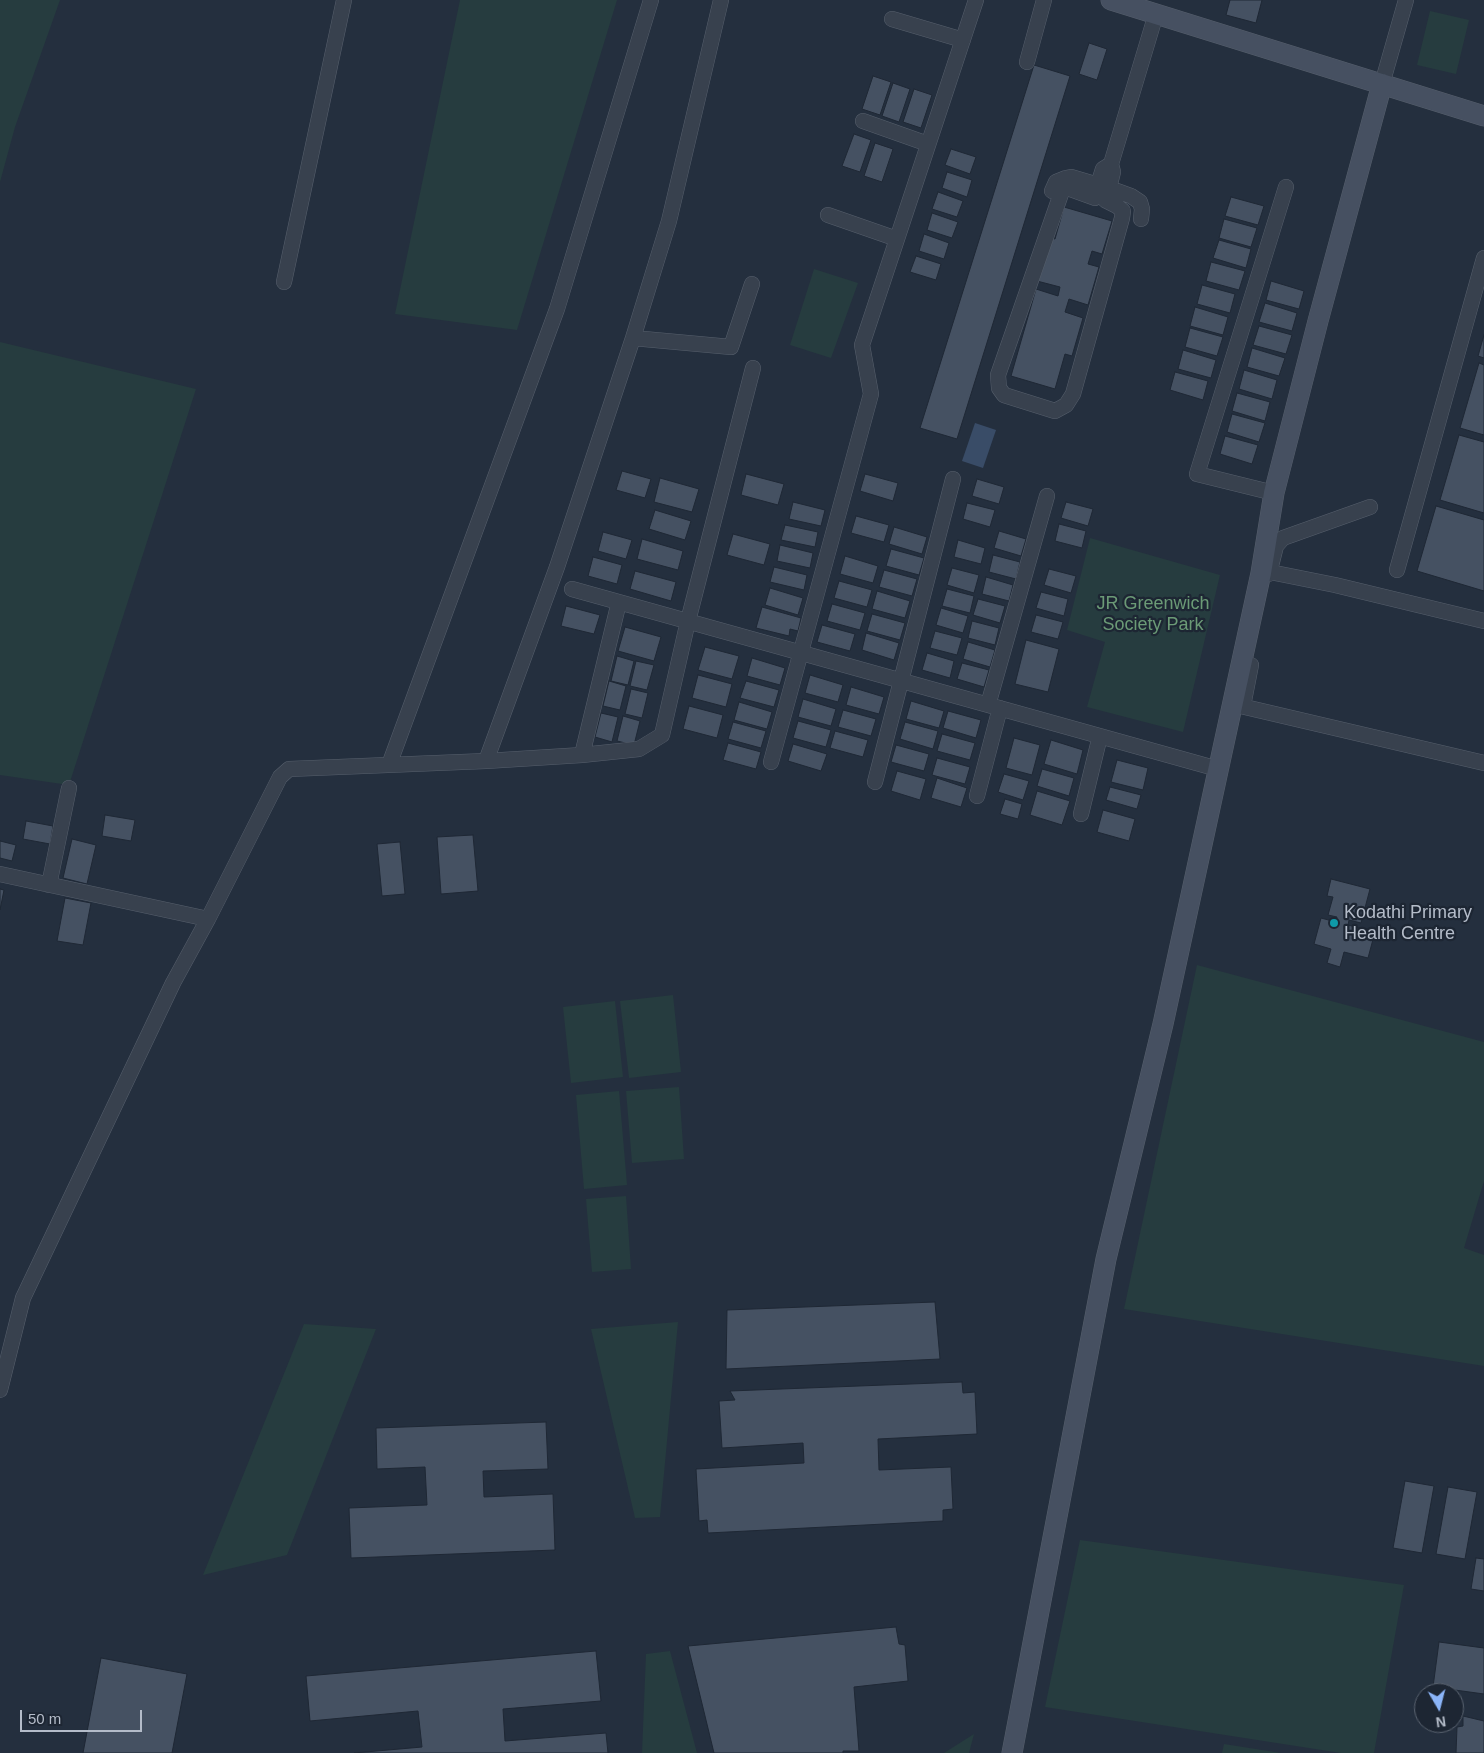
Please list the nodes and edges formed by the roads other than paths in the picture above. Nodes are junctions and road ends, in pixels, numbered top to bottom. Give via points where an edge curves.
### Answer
1 (344, 0) edge
2 (650, 0) edge
3 (721, 0) edge
4 (976, 0) edge
5 (1044, 0) edge
6 (1111, 0) edge
7 (1406, 0) edge
8 (1156, 14) junction
9 (892, 19) dead end
10 (963, 40) junction
11 (1026, 62) dead end
12 (1382, 84) junction
13 (1484, 116) edge
14 (863, 121) dead end
15 (928, 144) junction
16 (1286, 187) dead end
17 (1052, 191) dead end
18 (1102, 193) junction
19 (828, 216) dead end
20 (1140, 218) dead end
21 (897, 239) junction
22 (1484, 258) edge
23 (284, 282) dead end
24 (752, 284) dead end
25 (633, 338) junction
26 (753, 368) dead end
27 (953, 479) dead end
28 (1274, 493) junction
29 (1047, 496) dead end
30 (1370, 507) dead end
31 (1397, 570) dead end
32 (1270, 572) junction
33 (572, 588) dead end
34 (619, 602) junction
35 (688, 621) junction
36 (1484, 621) edge
37 (801, 652) junction
38 (901, 680) junction
39 (1238, 705) junction
40 (994, 706) junction
41 (1100, 736) junction
42 (582, 755) junction
43 (486, 762) junction
44 (771, 762) dead end
45 (1484, 763) edge
46 (389, 765) junction
47 (1218, 768) junction
48 (875, 782) dead end
49 (69, 788) dead end
50 (977, 796) dead end
51 (1081, 814) dead end
52 (0, 874) edge
53 (49, 885) junction
54 (208, 919) junction
55 (0, 1390) edge
56 (1012, 1753) edge

1 - 23 street
2 - 46 street via 558,309
3 - 25 street via 669,221
4 - 10 street
5 - 11 street
6 - 8 street
7 - 12 street
8 - 12 street
8 - 18 street via 1110,164 1103,169
9 - 10 street
10 - 15 street
12 - 13 street
12 - 28 street
14 - 15 street
15 - 21 street
16 - 28 street via 1197,474
17 - 18 street via 1056,182 1071,177
18 - 18 street via 1123,211 1122,218 1073,394 1066,405 1055,411 1004,395 999,388 998,375 1062,191
18 - 20 street via 1131,196 1140,202
19 - 21 street
21 - 37 street via 862,345 871,394
22 - 31 street
24 - 25 street via 731,347
25 - 43 street via 557,567
26 - 35 street
27 - 38 street
28 - 39 street
29 - 40 street
30 - 32 street via 1283,538 1276,546
32 - 36 street
32 - 39 street
33 - 34 street
34 - 35 street
34 - 42 street
35 - 37 street
35 - 42 street via 662,735 639,749
37 - 38 street
37 - 44 street
38 - 40 street
38 - 48 street
39 - 45 street
39 - 47 street
40 - 41 street
40 - 50 street
41 - 47 street
41 - 51 street
42 - 43 street
43 - 46 street
46 - 54 street via 289,769 280,777
47 - 56 street via 1163,1024 1106,1259
49 - 53 street
52 - 53 street
53 - 54 street
54 - 55 street via 173,984 23,1298

